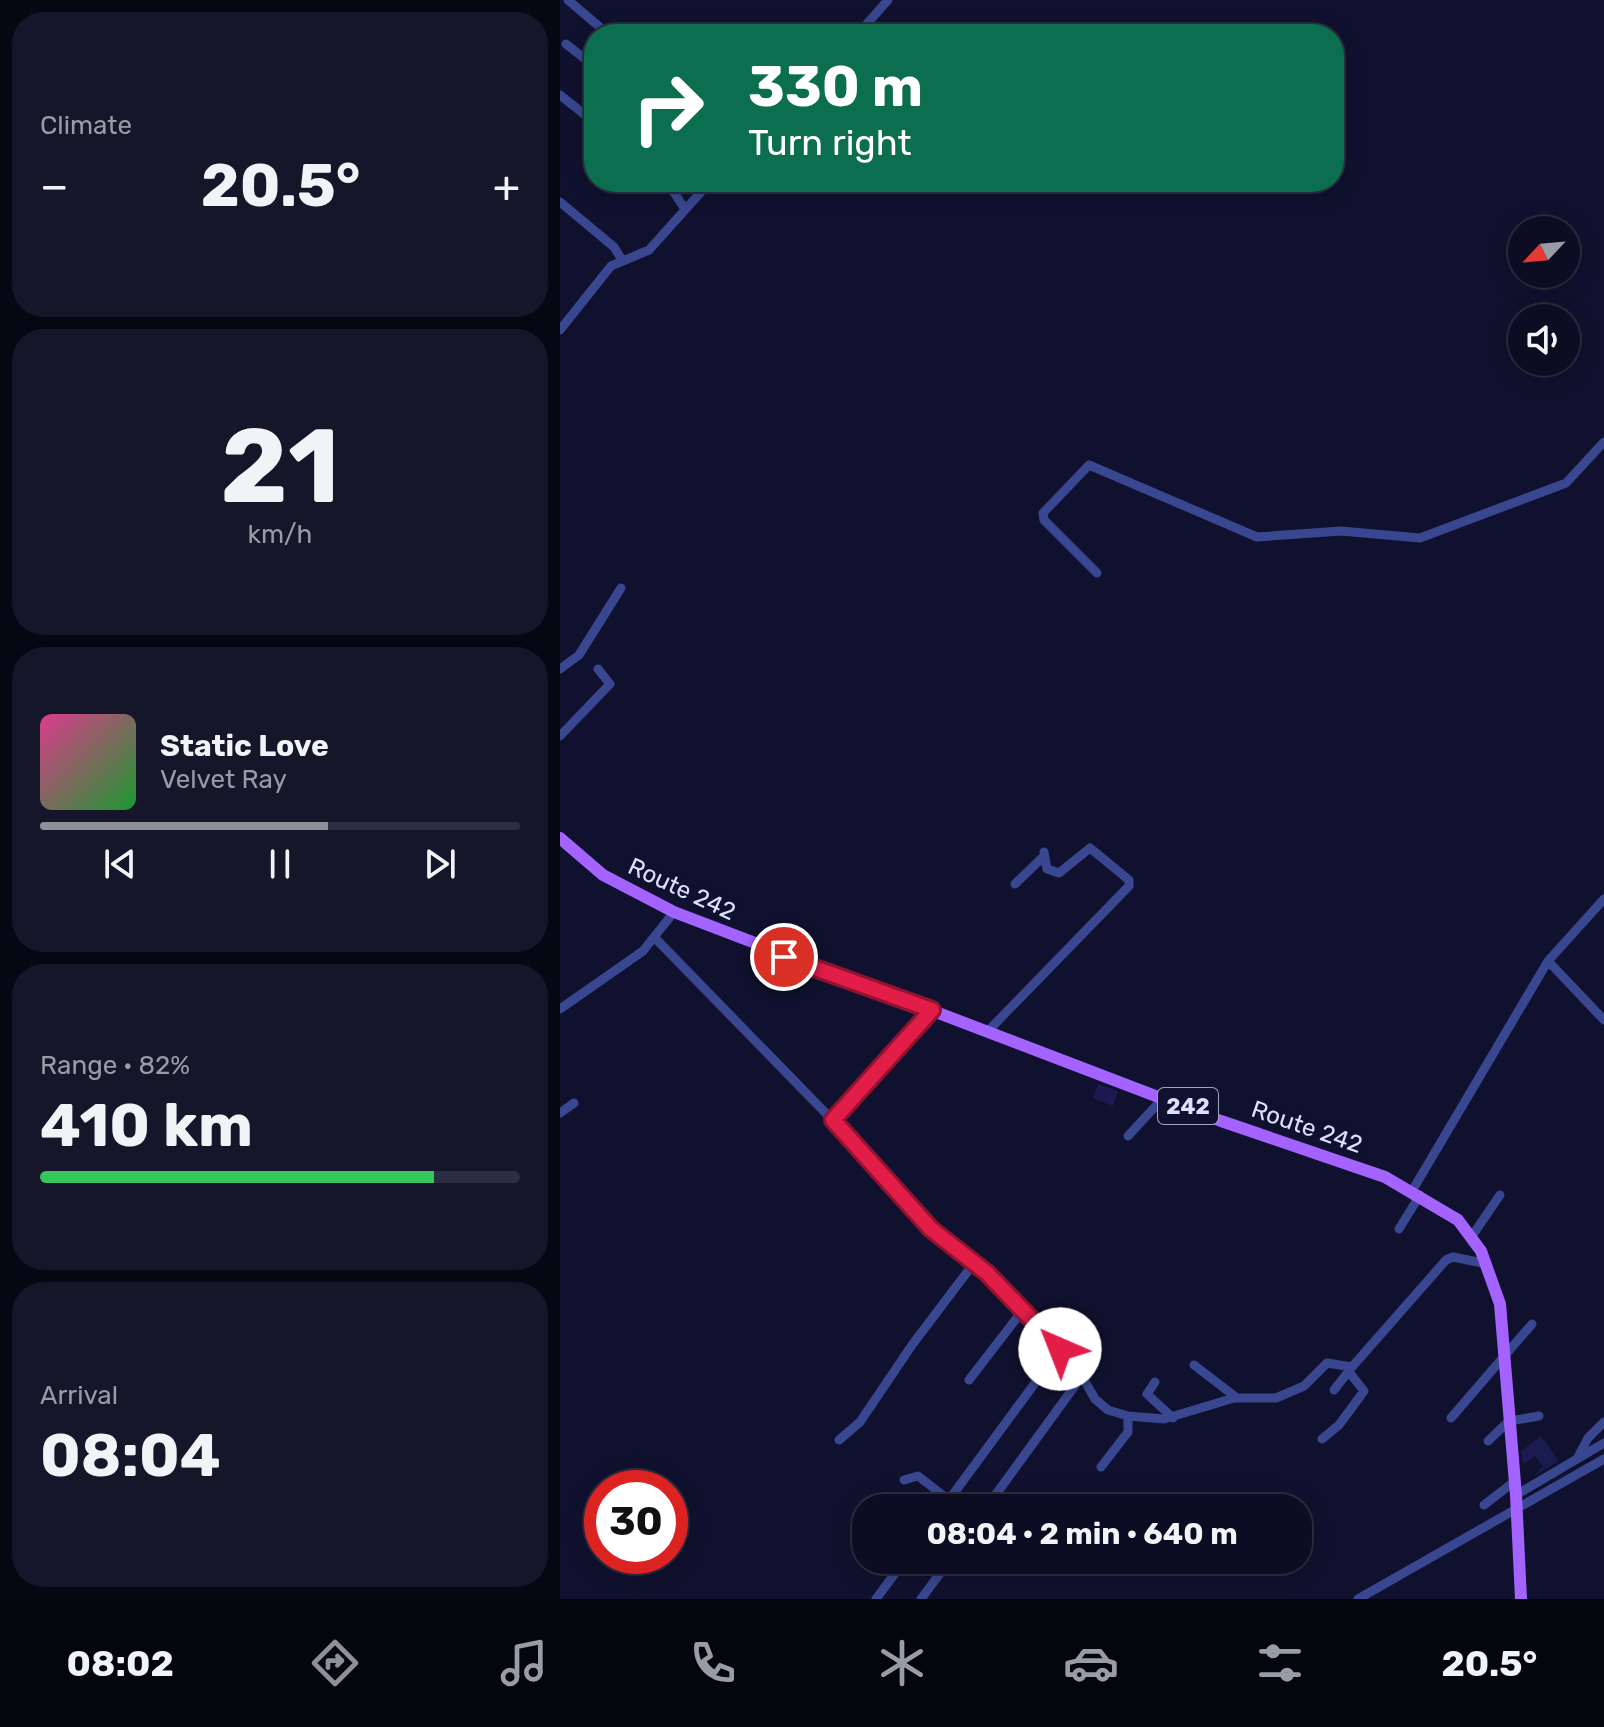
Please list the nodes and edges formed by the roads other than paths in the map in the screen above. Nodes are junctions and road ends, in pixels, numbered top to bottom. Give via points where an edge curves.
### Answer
1 (568, 0) edge
2 (888, 0) edge
3 (596, 24) edge
4 (867, 24) edge
5 (566, 44) dead end
6 (584, 58) edge
7 (560, 95) edge
8 (584, 114) edge
9 (674, 192) edge
10 (701, 192) edge
11 (560, 202) edge
12 (685, 209) junction
13 (622, 260) junction
14 (560, 330) edge
15 (1604, 442) edge
16 (1097, 573) dead end
17 (621, 588) dead end
18 (560, 669) edge
19 (598, 669) dead end
20 (560, 736) edge
21 (560, 838) edge
22 (1015, 884) dead end
23 (1604, 899) edge
24 (674, 912) junction
25 (656, 939) junction
26 (1548, 961) junction
27 (560, 1009) edge
28 (932, 1010) junction
29 (1604, 1020) edge
30 (988, 1031) junction
31 (1164, 1097) junction
32 (574, 1103) dead end
33 (560, 1113) edge
34 (833, 1120) junction
35 (1128, 1136) dead end
36 (1416, 1193) junction
37 (1500, 1195) dead end
38 (1399, 1229) dead end
39 (1472, 1236) junction
40 (974, 1263) junction
41 (1487, 1264) junction
42 (1023, 1310) junction
43 (1532, 1324) dead end
44 (1060, 1349) junction
45 (1505, 1359) junction
46 (1194, 1365) dead end
47 (1350, 1370) junction
48 (1082, 1376) junction
49 (969, 1380) dead end
50 (1155, 1382) dead end
51 (1334, 1390) dead end
52 (1237, 1398) junction
53 (1128, 1416) junction
54 (1539, 1416) dead end
55 (1173, 1418) junction
56 (1451, 1418) dead end
57 (1510, 1420) junction
58 (1604, 1422) edge
59 (1322, 1439) dead end
60 (839, 1440) dead end
61 (1488, 1441) dead end
62 (1604, 1443) edge
63 (1578, 1457) junction
64 (1604, 1459) edge
65 (1101, 1467) dead end
66 (904, 1480) dead end
67 (1515, 1481) junction
68 (936, 1494) edge
69 (953, 1494) edge
70 (996, 1494) edge
71 (1516, 1495) junction
72 (1484, 1505) dead end
73 (1516, 1511) junction
74 (895, 1574) edge
75 (940, 1574) edge
76 (876, 1599) edge
77 (921, 1599) edge
78 (1358, 1599) edge
79 (1521, 1599) edge

1 - 3 street
2 - 4 street
5 - 6 street
7 - 8 street
9 - 12 street
10 - 12 street
11 - 13 street via 614,247
12 - 13 street via 649,250
13 - 14 street via 611,266
15 - 16 street via 1566,483 1420,538 1341,531 1257,537 1089,465 1043,513
17 - 18 street via 579,655
19 - 20 street via 610,684
21 - 24 main road, Route 242 / 242 via 610,880
22 - 30 street via 1044,854 1049,872 1059,873 1090,848 1129,880 1129,886
23 - 26 street
24 - 25 street
24 - 28 main road, Route 242 / 242
25 - 27 street
25 - 34 street
26 - 29 street
26 - 36 street
28 - 30 main road, Route 242 / 242
28 - 34 street
30 - 31 main road, Route 242 / 242
31 - 35 street
31 - 36 main road, Route 242 / 242
32 - 33 street
34 - 40 street via 931,1229
36 - 38 street
36 - 39 main road, Route 242 / 242 via 1458,1220
37 - 39 street
39 - 41 main road, Route 242 / 242
40 - 42 street
40 - 60 street via 860,1422
41 - 45 main road, Route 242 / 242 via 1500,1304
41 - 47 street via 1446,1260
42 - 44 street
42 - 49 street
43 - 45 street
44 - 48 street
44 - 69 street
45 - 56 street
45 - 57 main road, Route 242 / 242
46 - 52 street
47 - 51 street
47 - 52 street via 1327,1363 1304,1386 1279,1397
47 - 59 street via 1364,1391
48 - 53 street via 1102,1406
48 - 70 street
50 - 55 street via 1147,1394
52 - 55 street
53 - 55 street
53 - 65 street via 1128,1432
54 - 57 street
57 - 61 street
57 - 67 main road, Route 242 / 242
58 - 63 street
62 - 63 street
63 - 71 street
64 - 73 street
66 - 68 street via 918,1476
67 - 71 main road, Route 242 / 242
67 - 72 street
71 - 73 main road, Route 242 / 242
73 - 78 street
73 - 79 main road, Route 242 / 242
74 - 76 street
75 - 77 street

